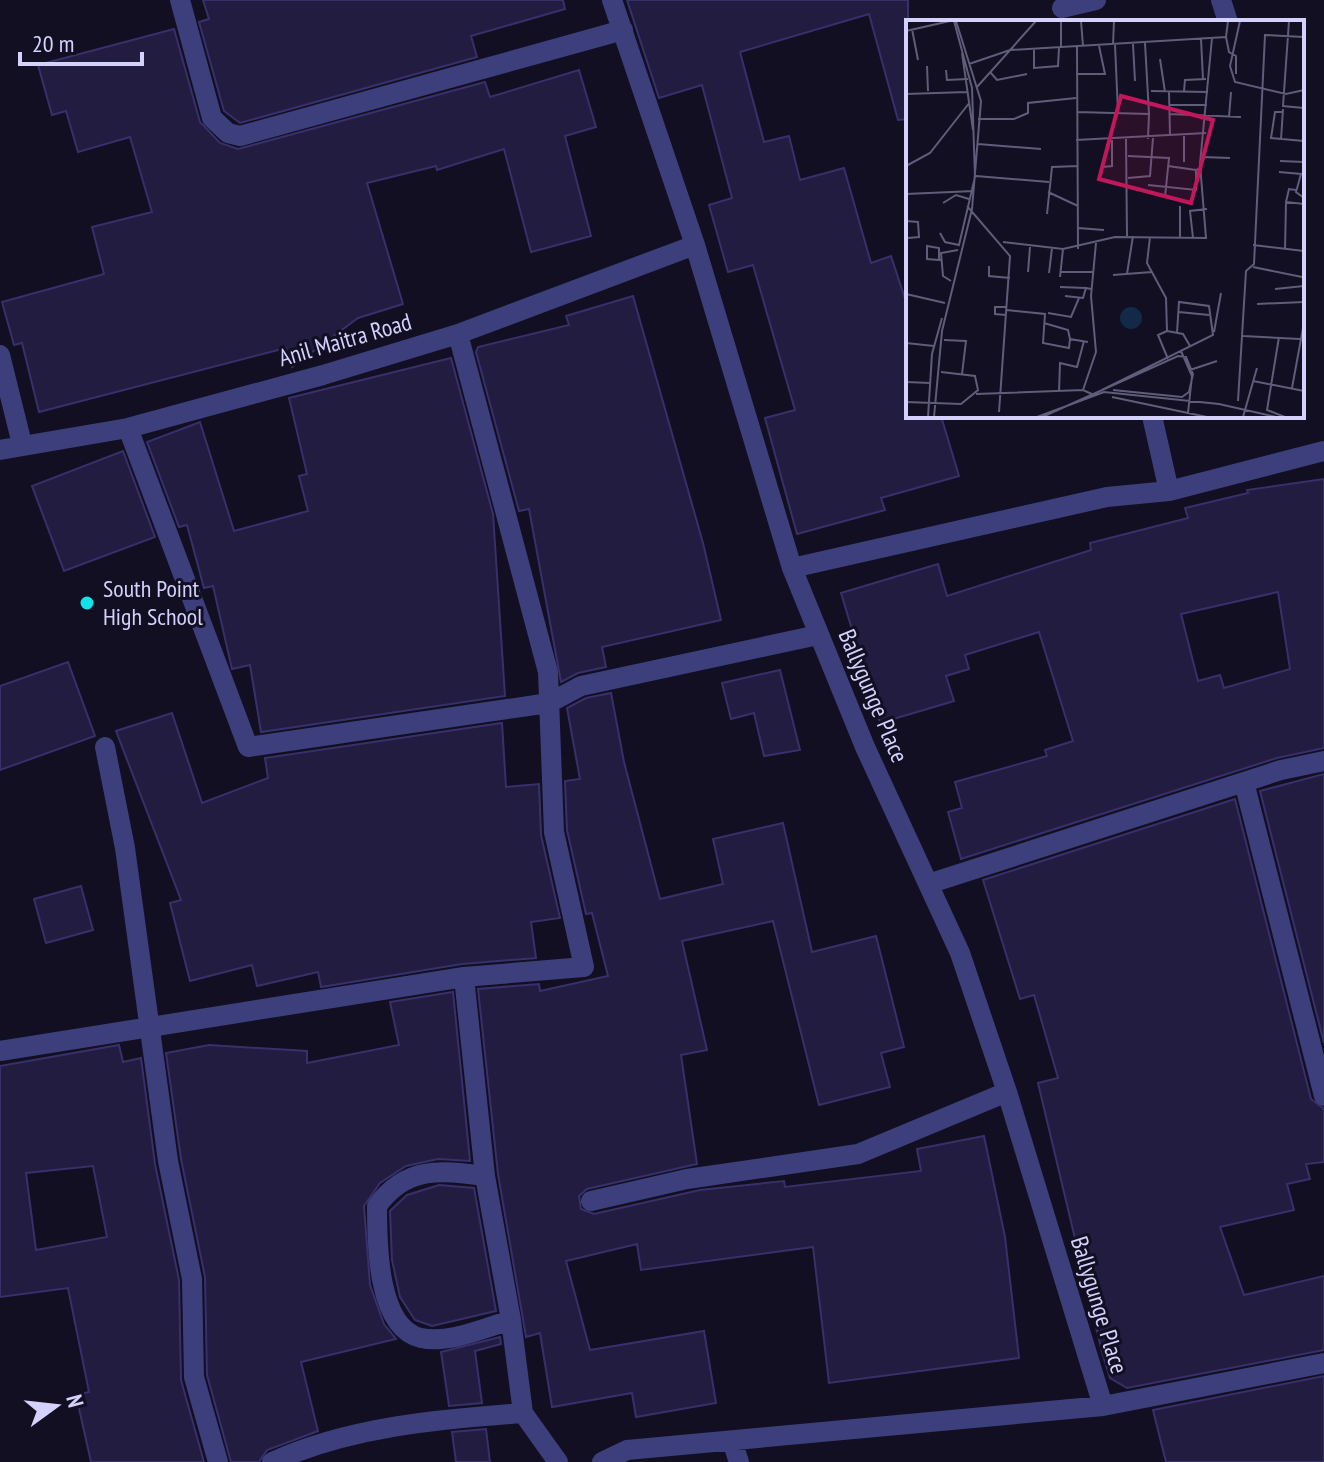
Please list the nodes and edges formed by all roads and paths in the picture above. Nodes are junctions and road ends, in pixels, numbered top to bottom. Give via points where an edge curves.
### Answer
1 (180, 0) edge
2 (612, 0) edge
3 (1096, 0) edge
4 (1221, 0) edge
5 (1063, 10) edge
6 (1227, 20) edge
7 (623, 30) junction
8 (695, 245) junction
9 (458, 334) junction
10 (0, 355) edge
11 (1152, 418) edge
12 (128, 428) junction
13 (22, 444) junction
14 (0, 450) edge
15 (1324, 451) edge
16 (1169, 491) junction
17 (792, 568) junction
18 (818, 635) junction
19 (549, 703) junction
20 (105, 747) dead end
21 (1324, 761) edge
22 (1244, 782) junction
23 (928, 884) junction
24 (464, 977) junction
25 (148, 1026) junction
26 (0, 1051) edge
27 (1007, 1092) junction
28 (1324, 1096) edge
29 (485, 1176) junction
30 (591, 1201) dead end
31 (511, 1320) junction
32 (1324, 1363) edge
33 (1103, 1406) junction
34 (523, 1413) junction
35 (732, 1441) junction
36 (218, 1462) edge
37 (272, 1462) edge
38 (558, 1462) edge
39 (602, 1462) edge
40 (739, 1462) edge

1 - 7 street via 212,118 240,136
2 - 7 street, Ballygunge Place
3 - 5 street
4 - 6 street
7 - 8 street, Ballygunge Place
8 - 9 street, Anil Maitra Road
8 - 17 street, Ballygunge Place
9 - 12 street, Anil Maitra Road
9 - 19 street via 548,672
10 - 13 street
11 - 16 street
12 - 13 street, Anil Maitra Road
12 - 19 street via 248,747
13 - 14 street, Anil Maitra Road
15 - 16 street
16 - 17 street via 1107,497
17 - 18 street, Ballygunge Place
18 - 19 street via 581,686
18 - 23 street, Ballygunge Place
19 - 24 street via 554,832 584,967
20 - 25 street via 125,848
21 - 22 street
22 - 23 street
22 - 28 street
23 - 27 street, Ballygunge Place via 960,953
24 - 25 street
24 - 29 street
25 - 26 street
25 - 36 street via 192,1279 194,1377
27 - 30 street via 858,1154 687,1179
27 - 33 street, Ballygunge Place
29 - 31 street
29 - 31 street via 418,1174 390,1188 377,1206 383,1285 391,1313 405,1332 424,1338 458,1336
31 - 34 street
32 - 33 street
33 - 35 street
34 - 37 street via 324,1441
34 - 38 street
35 - 39 street via 627,1450
35 - 40 street

